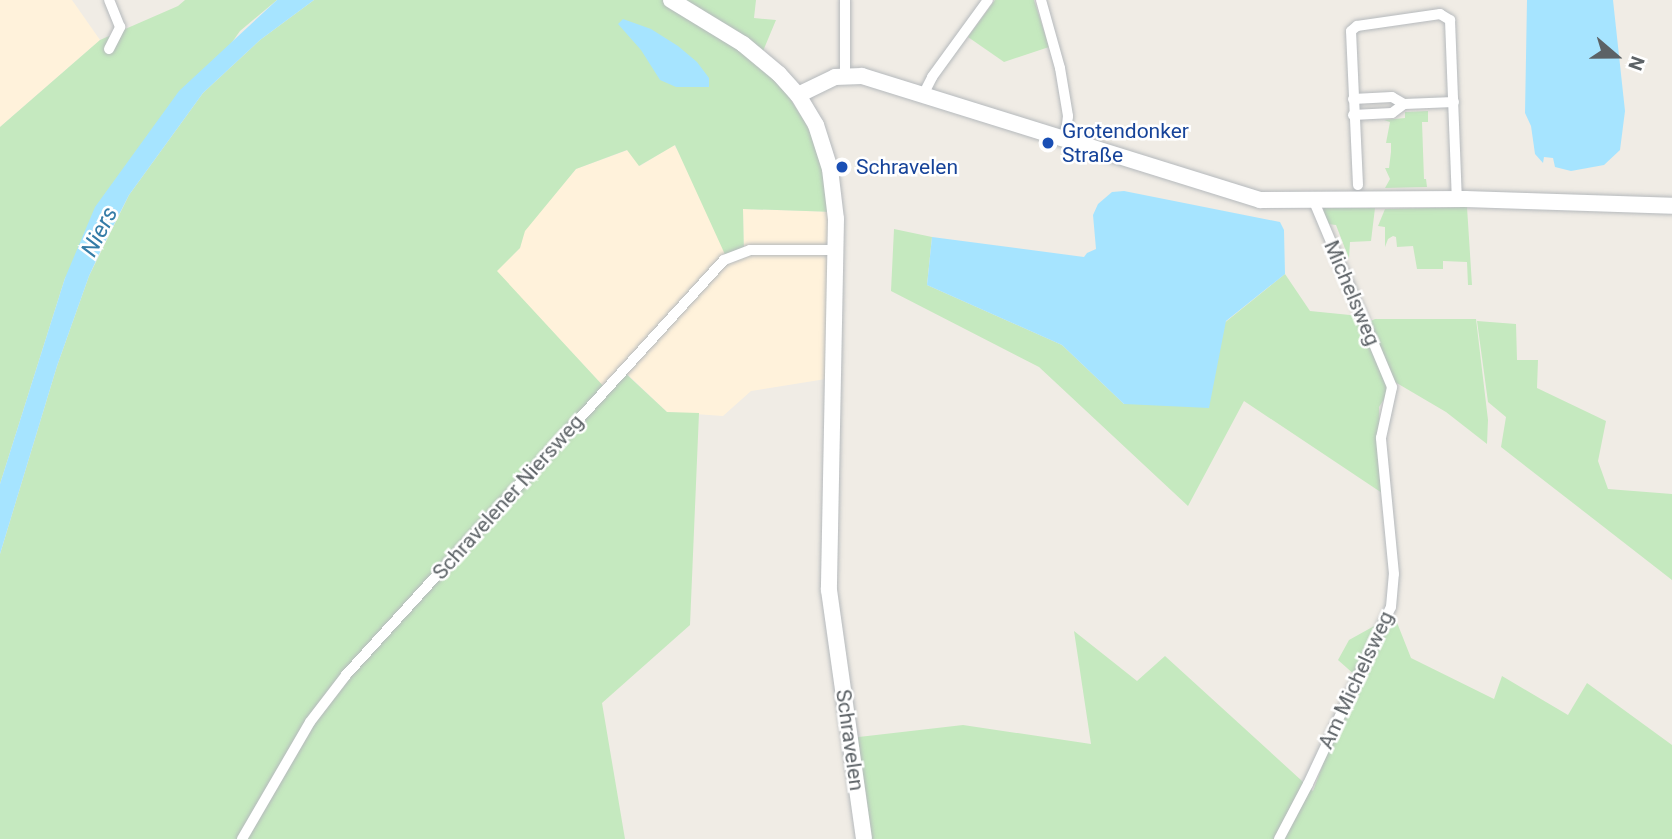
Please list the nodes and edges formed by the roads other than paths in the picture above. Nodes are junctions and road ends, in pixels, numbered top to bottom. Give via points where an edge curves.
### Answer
1 (109, 0) edge
2 (671, 0) edge
3 (845, 0) edge
4 (988, 0) edge
5 (1041, 0) edge
6 (109, 49) dead end
7 (845, 75) junction
8 (798, 95) junction
9 (923, 95) junction
10 (1353, 99) junction
11 (1454, 102) junction
12 (1404, 104) junction
13 (1353, 115) junction
14 (1065, 139) junction
15 (1358, 184) dead end
16 (1313, 199) junction
17 (1457, 199) junction
18 (1672, 206) edge
19 (836, 250) junction
20 (1392, 387) joint
21 (242, 839) edge
22 (864, 839) edge
23 (1279, 839) edge

1 - 6 street via 120,27
2 - 8 main road, Schravelen via 761,56
3 - 7 street
4 - 9 street
5 - 14 street via 1060,68 1068,116
7 - 8 main road
7 - 9 main road
8 - 19 main road, Schravelen via 816,125 830,169
9 - 14 main road
10 - 11 street via 1350,40 1354,28 1440,14 1450,20
10 - 12 street via 1392,97
10 - 13 street
11 - 12 street
11 - 17 street
12 - 13 street via 1392,113
13 - 15 street
14 - 16 main road via 1252,199
16 - 17 main road
16 - 20 street, Michelsweg
17 - 18 main road
19 - 21 street, Schravelener Niersweg via 750,250 724,260 346,675 310,722
19 - 22 main road, Schravelen via 828,590
20 - 23 street, Am Michelsweg via 1381,438 1394,574 1391,607

